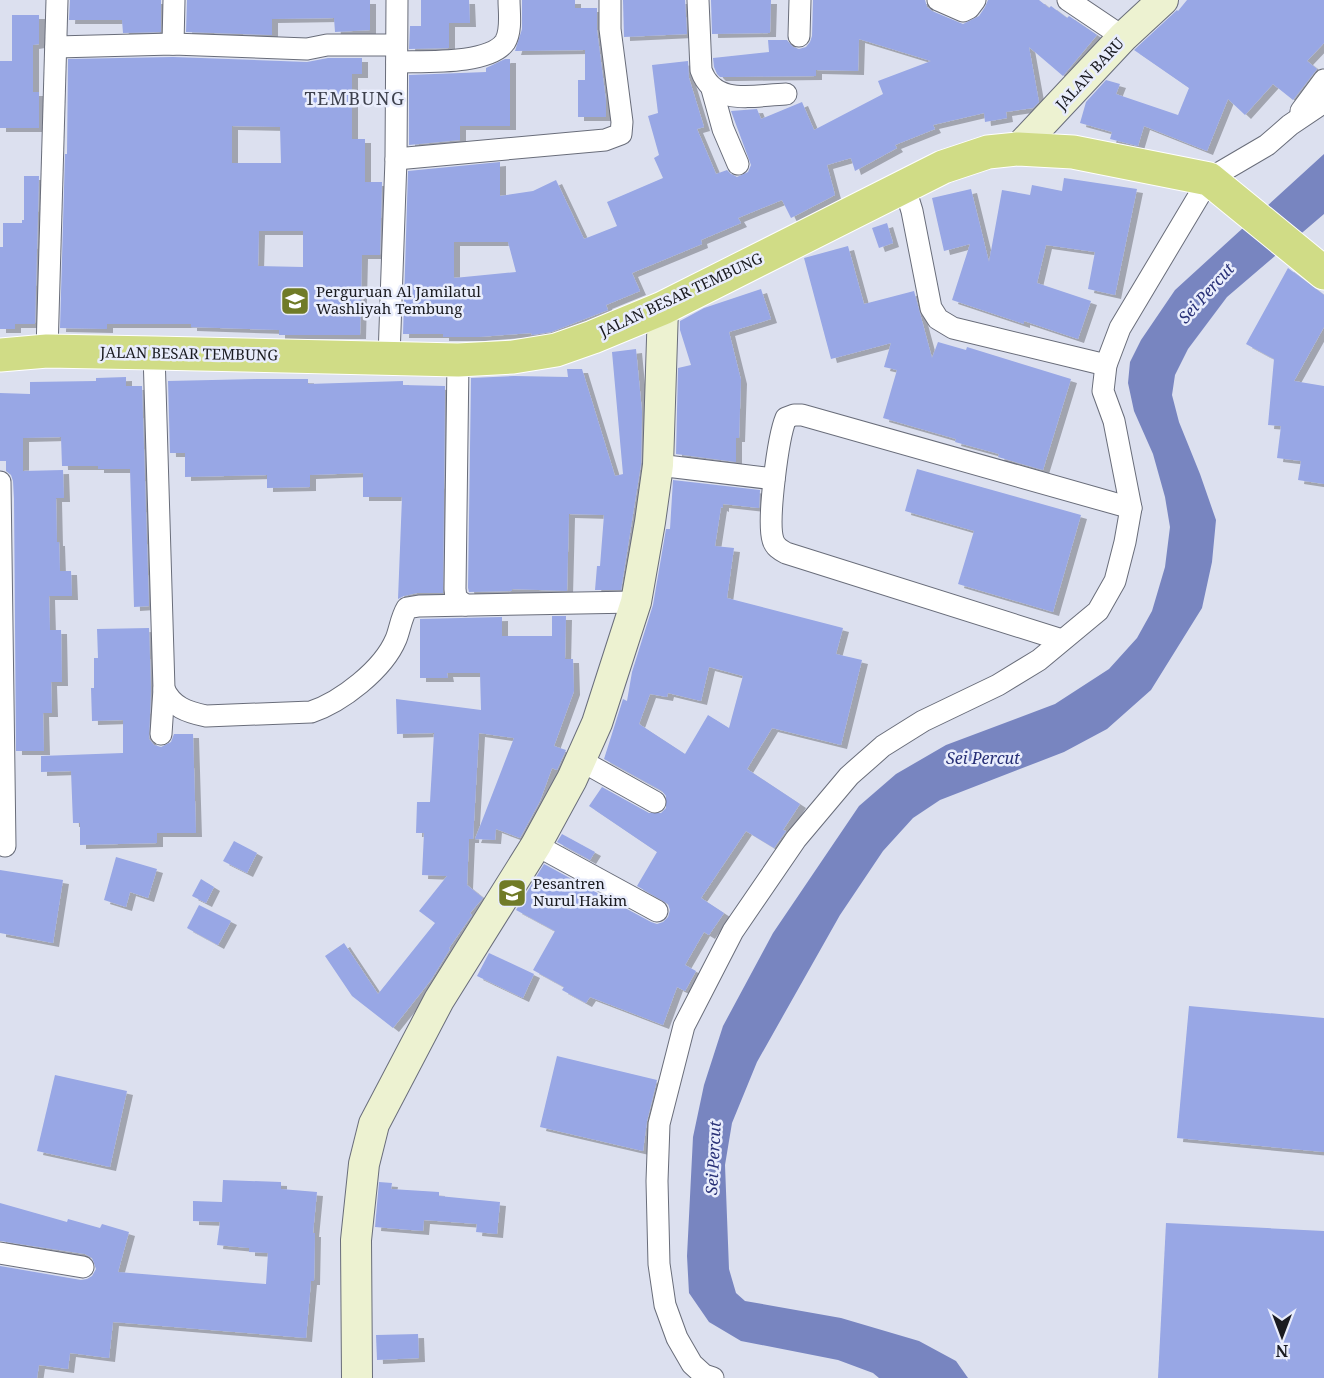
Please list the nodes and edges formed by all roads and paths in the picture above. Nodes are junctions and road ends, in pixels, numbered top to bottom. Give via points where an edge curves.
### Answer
1 (57, 0) edge
2 (174, 0) edge
3 (397, 0) edge
4 (509, 0) edge
5 (610, 0) edge
6 (698, 0) edge
7 (800, 0) edge
8 (938, 0) edge
9 (975, 0) edge
10 (1068, 0) edge
11 (1163, 0) edge
12 (799, 36) dead end
13 (1124, 37) junction
14 (173, 44) junction
15 (56, 47) junction
16 (396, 54) junction
17 (1324, 80) edge
18 (712, 89) junction
19 (786, 94) dead end
20 (1324, 102) edge
21 (1290, 125) junction
22 (1018, 149) junction
23 (396, 159) junction
24 (738, 164) dead end
25 (904, 185) junction
26 (1218, 185) junction
27 (1322, 271) edge
28 (663, 308) junction
29 (47, 351) junction
30 (153, 353) junction
31 (0, 355) edge
32 (389, 357) junction
33 (458, 360) junction
34 (1106, 365) junction
35 (658, 465) junction
36 (774, 479) junction
37 (0, 482) edge
38 (1131, 508) junction
39 (636, 602) junction
40 (465, 605) junction
41 (1062, 640) junction
42 (164, 689) junction
43 (161, 734) dead end
44 (580, 760) junction
45 (655, 802) dead end
46 (536, 845) junction
47 (5, 846) dead end
48 (657, 911) dead end
49 (0, 1253) edge
50 (83, 1267) dead end
51 (357, 1378) edge
52 (712, 1378) edge

1 - 15 street
2 - 14 street
3 - 16 street
4 - 16 street via 508,34 495,51 477,58
5 - 23 street via 621,134 605,140
6 - 18 street via 701,70
7 - 12 street
8 - 9 street via 963,11
10 - 13 street
11 - 13 main road, JALAN BARU
13 - 22 main road, JALAN BARU
14 - 15 street
14 - 16 street via 307,49 327,45
15 - 29 street
16 - 23 street
17 - 21 street
18 - 19 street via 727,95
18 - 24 street
20 - 21 street
21 - 26 street
22 - 25 highway, JALAN BESAR TEMBUNG via 988,152
22 - 26 highway, JALAN BESAR TEMBUNG via 1073,152
23 - 32 street
25 - 28 highway, JALAN BESAR TEMBUNG
25 - 34 street via 931,308 938,319 952,328
26 - 27 highway
26 - 34 street via 1125,319
28 - 33 highway, JALAN BESAR TEMBUNG via 556,350
28 - 35 main road
29 - 30 highway, JALAN BESAR TEMBUNG
29 - 31 highway, JALAN BESAR TEMBUNG
30 - 32 highway, JALAN BESAR TEMBUNG
30 - 42 street
32 - 33 highway, JALAN BESAR TEMBUNG
33 - 40 street via 455,589 458,601
34 - 38 street via 1103,391 1114,421
35 - 36 street
35 - 39 main road
36 - 38 street via 784,422 797,414
36 - 41 street via 771,530 778,549
37 - 47 street
38 - 41 street via 1115,581 1098,611
39 - 40 street
39 - 44 main road via 597,723
40 - 42 street via 407,608 395,640 376,666 343,698 311,712 206,716 178,706 168,699
41 - 52 street via 1040,660 998,685 923,721 883,746 849,776 796,839 733,931 684,1026 659,1124 659,1264 665,1305 677,1338 692,1364
42 - 43 street
44 - 45 street
44 - 46 main road
46 - 48 street
46 - 51 main road via 439,1000 374,1124 363,1164 356,1240
49 - 50 street

